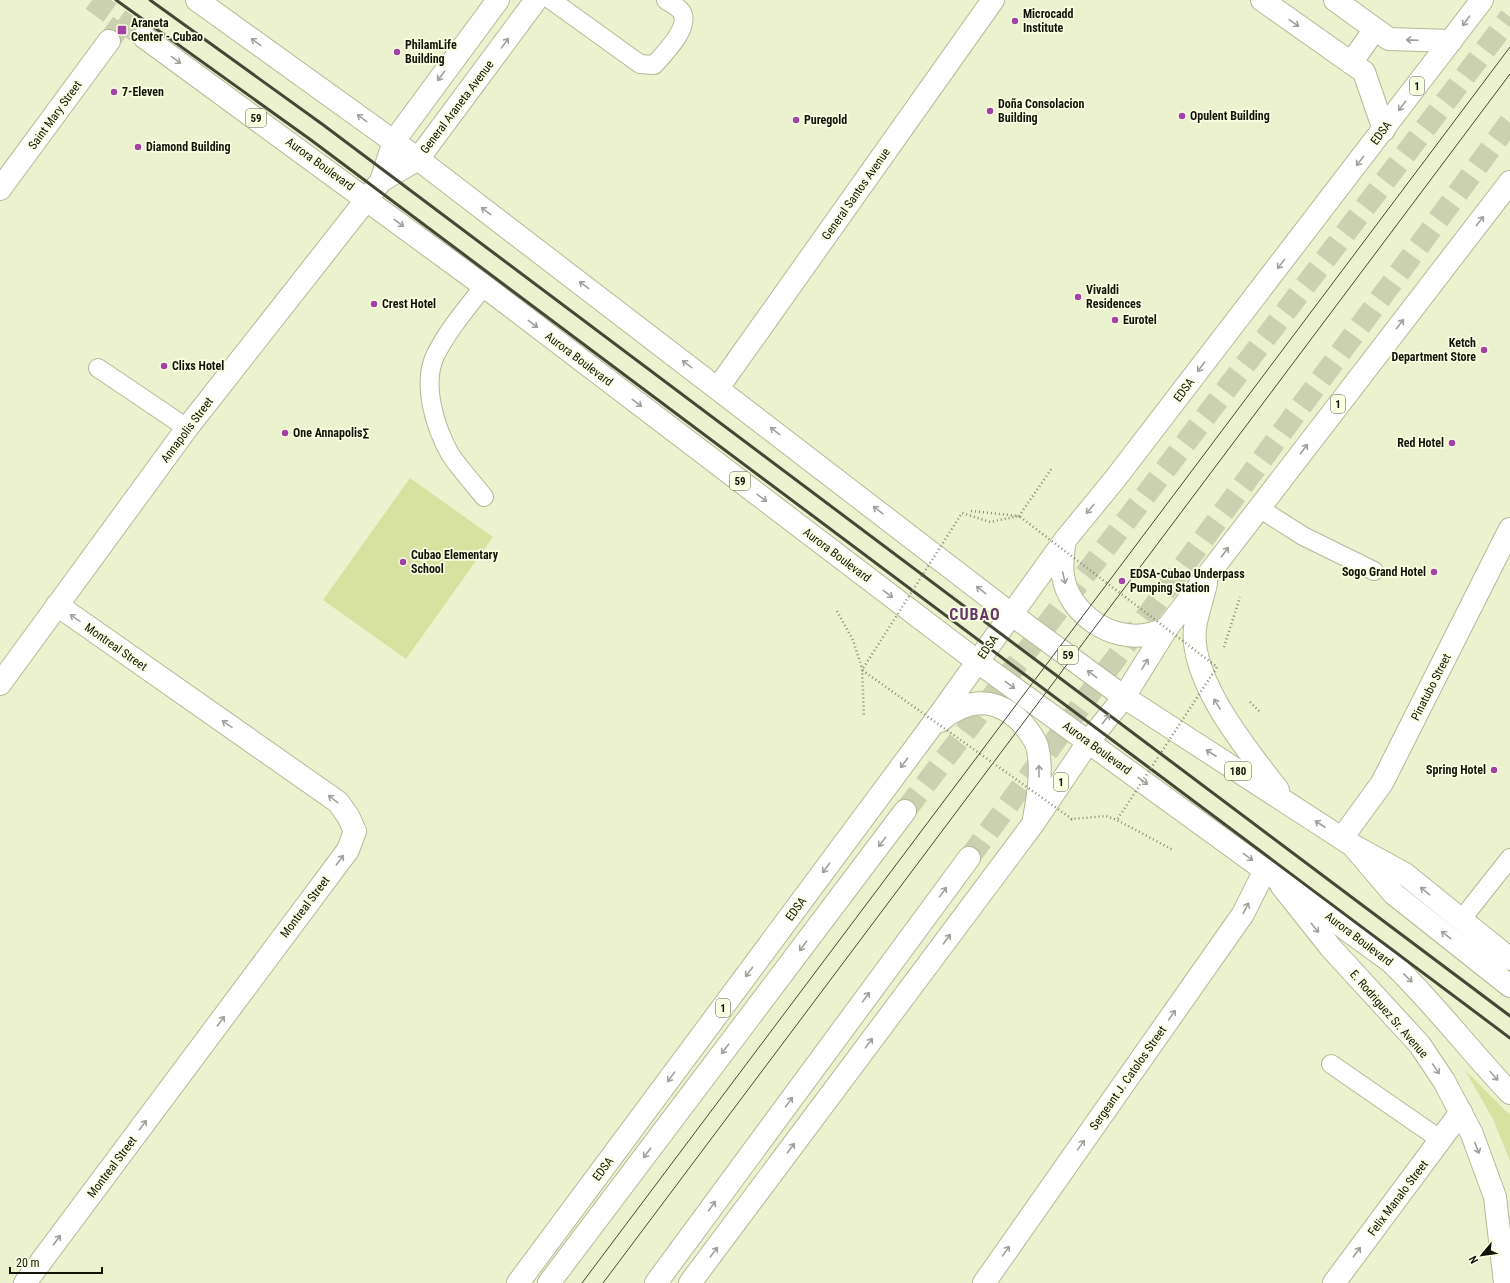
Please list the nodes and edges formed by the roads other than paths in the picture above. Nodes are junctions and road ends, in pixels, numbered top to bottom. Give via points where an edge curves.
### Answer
1 (197, 0) edge
2 (498, 0) edge
3 (536, 0) edge
4 (551, 0) edge
5 (666, 0) edge
6 (993, 0) edge
7 (1262, 0) edge
8 (1335, 0) edge
9 (1482, 0) edge
10 (1375, 29) junction
11 (144, 37) tunnel mouth
12 (109, 41) tunnel mouth
13 (1451, 41) junction
14 (1351, 63) junction
15 (1384, 130) junction
16 (394, 141) junction
17 (418, 159) junction
18 (381, 181) junction
19 (1510, 182) edge
20 (0, 189) edge
21 (368, 199) junction
22 (484, 286) junction
23 (98, 368) dead end
24 (718, 388) junction
25 (187, 428) junction
26 (484, 497) dead end
27 (1259, 508) junction
28 (1510, 529) edge
29 (1065, 540) junction
30 (1374, 571) dead end
31 (1207, 576) junction
32 (56, 605) junction
33 (1011, 614) junction
34 (1168, 628) junction
35 (978, 662) junction
36 (0, 684) edge
37 (1124, 697) junction
38 (927, 732) junction
39 (1088, 741) junction
40 (1289, 803) junction
41 (905, 811) tunnel mouth
42 (1033, 824) junction
43 (1347, 842) junction
44 (968, 858) tunnel mouth
45 (1510, 858) edge
46 (1269, 873) junction
47 (1461, 920) junction
48 (1473, 943) junction
49 (1510, 959) edge
50 (1510, 986) edge
51 (1331, 1064) dead end
52 (1510, 1093) edge
53 (1461, 1112) junction
54 (1441, 1140) junction
55 (25, 1283) edge
56 (518, 1283) edge
57 (550, 1283) edge
58 (656, 1283) edge
59 (690, 1283) edge
60 (984, 1283) edge
61 (1334, 1283) edge
62 (1505, 1283) edge

16 -> 1 main road, 59
2 -> 16 main road
17 -> 3 main road, General Araneta Avenue
4 - 5 lane via 640,64 647,66 654,65 671,46 682,26 681,10
6 - 24 main road, General Santos Avenue
7 -> 14 main road
8 - 10 main road
9 -> 13 main road, EDSA / 1
13 -> 10 main road via 1389,39
10 - 14 main road
11 -> 21 main road, Aurora Boulevard / 59
12 - 20 main road, Saint Mary Street
13 -> 15 main road, EDSA / 1
14 - 15 main road via 1364,72
15 -> 29 main road, EDSA / 1 via 1115,479
16 - 17 main road, 59
16 - 18 main road
17 - 18 main road, General Araneta Avenue
24 -> 17 main road, 59
18 - 21 main road, Annapolis Street
27 -> 19 main road, 1
21 -> 22 main road, Aurora Boulevard / 59
21 - 25 main road, Annapolis Street
22 - 26 lane via 435,355 430,389 440,436 451,455
22 -> 35 main road, Aurora Boulevard / 59
23 - 25 lane
33 -> 24 main road, 59
25 - 32 main road, Annapolis Street
27 - 30 lane via 1303,536
31 -> 27 main road, 1
28 - 43 main road, Pinatubo Street via 1382,784
29 - 33 main road, EDSA / 1
29 -> 34 main road via 1062,558 1063,577 1069,596 1080,611 1112,632 1131,636 1150,634
31 - 34 main road, 1
40 -> 31 main road via 1240,740 1211,694 1198,659 1195,629
32 - 36 main road, Annapolis Street
55 -> 32 main road, Montreal Street via 348,850 355,831 338,802
33 - 35 main road, EDSA / 1
37 -> 33 main road, 59
37 -> 34 main road, 1
35 - 38 main road, EDSA / 1
35 -> 39 main road, Aurora Boulevard / 59
39 -> 37 main road, 1
40 -> 37 main road, 180
42 -> 38 main road via 1038,790 1037,745 1030,731 1013,714 992,704 971,704 950,712
38 -> 56 main road, EDSA / 1
39 - 42 main road, 1
39 -> 46 main road, Aurora Boulevard
43 -> 40 main road, 180
41 -> 57 main road, 1
59 -> 42 main road, 1
47 -> 43 main road, 180 via 1405,874
48 -> 43 main road via 1394,894
58 -> 44 main road
45 - 47 lane
46 -> 52 main road, Aurora Boulevard via 1390,961 1418,988
46 -> 53 main road, E. Rodriguez Sr. Avenue via 1331,948 1420,1045
60 -> 46 main road, Sergeant J. Catolos Street via 1243,914
47 - 48 main road, 180
48 - 49 main road, 180
48 - 50 main road
51 - 54 lane
53 - 54 main road, Felix Manalo Street
53 -> 62 main road, E. Rodriguez Sr. Avenue via 1472,1134 1495,1197
61 -> 54 main road, Felix Manalo Street

